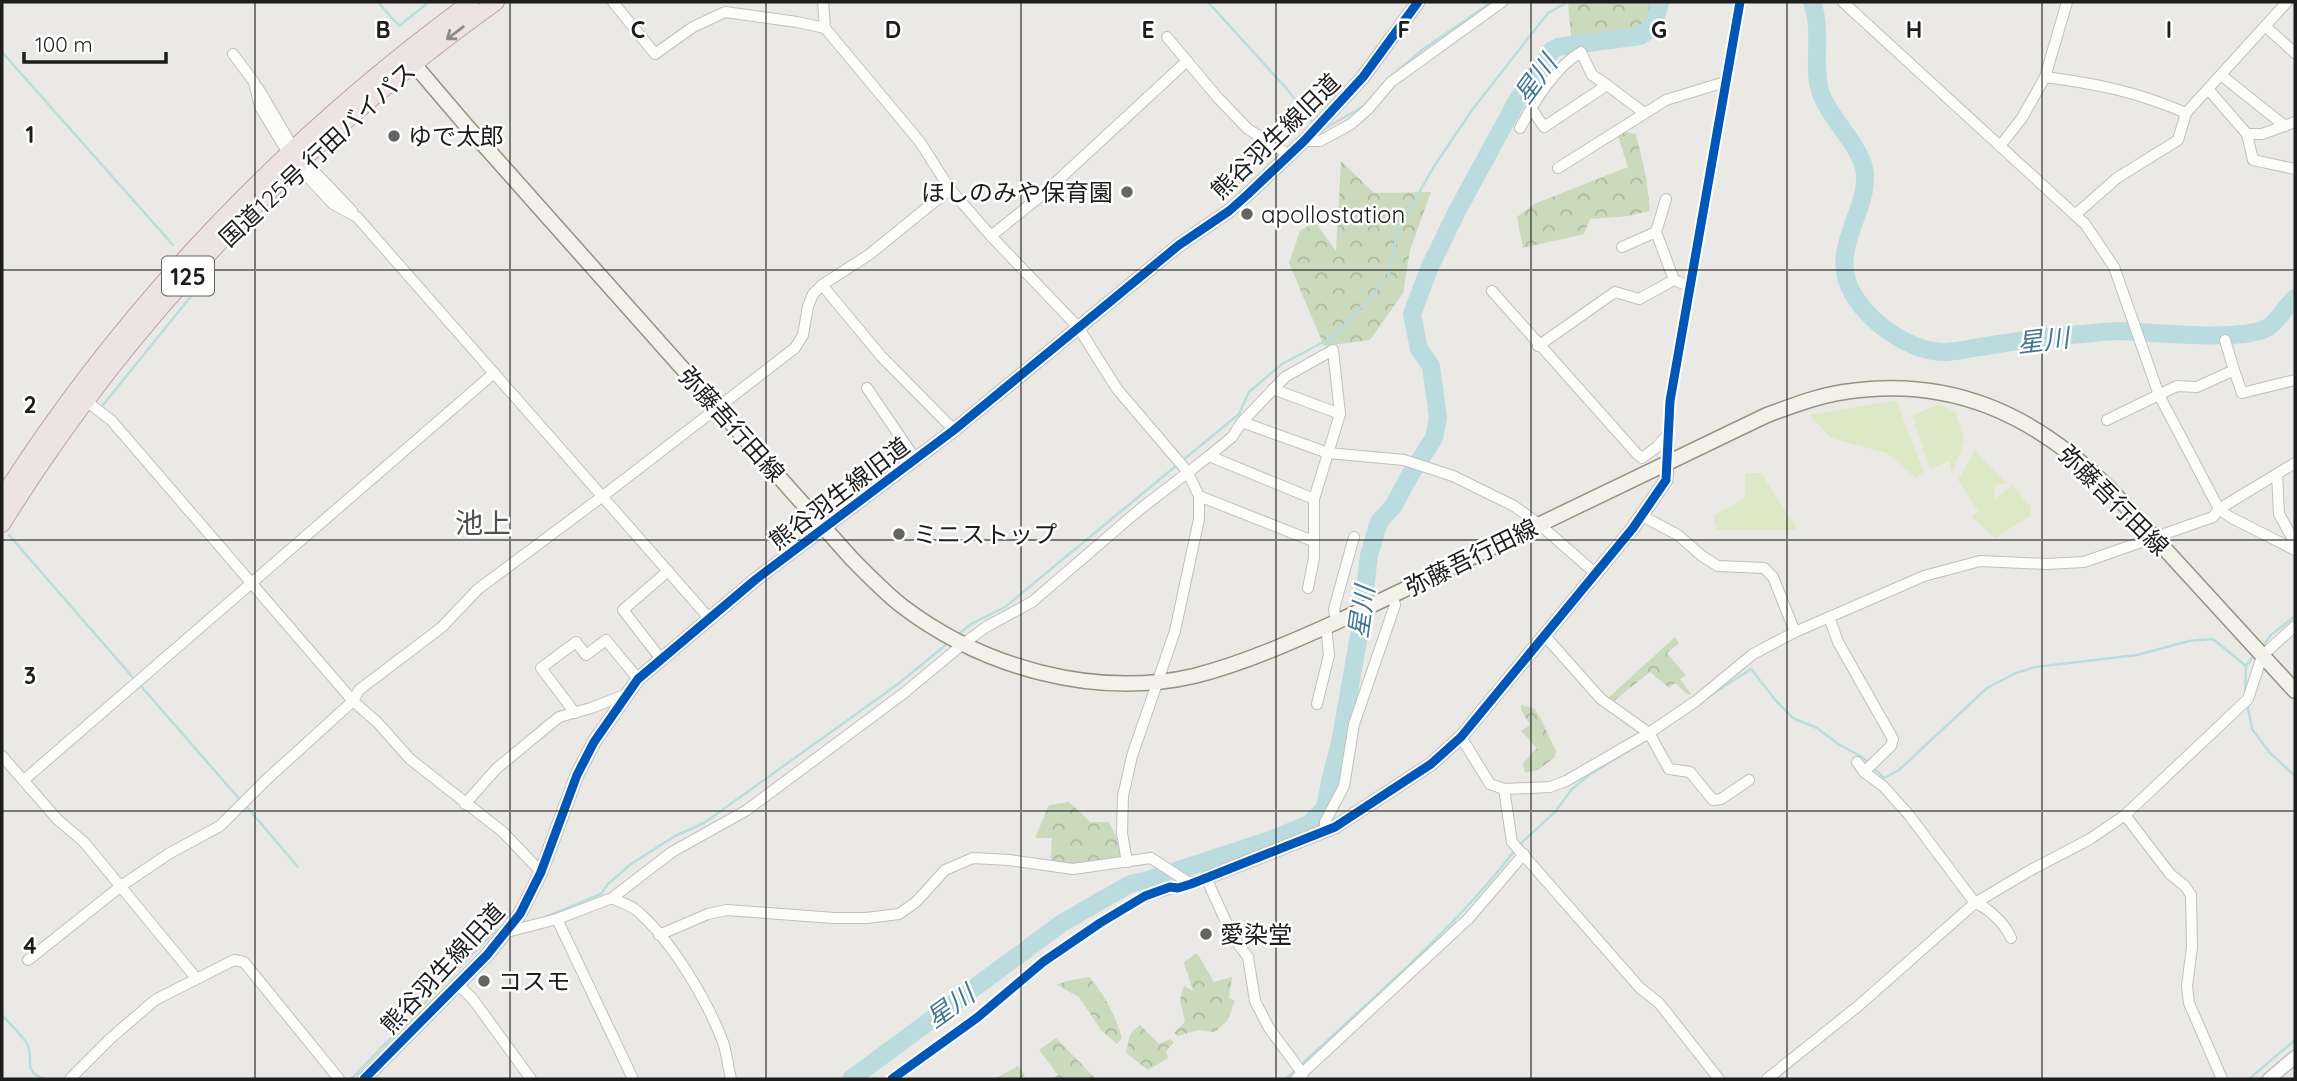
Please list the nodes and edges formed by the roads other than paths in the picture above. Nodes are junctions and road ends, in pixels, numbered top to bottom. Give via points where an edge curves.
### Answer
1 (471, 2) edge
2 (496, 2) edge
3 (613, 2) edge
4 (823, 2) edge
5 (1418, 2) edge
6 (1502, 2) edge
7 (1740, 2) edge
8 (1843, 2) edge
9 (2067, 2) edge
10 (2287, 2) edge
11 (2265, 26) junction
12 (825, 28) junction
13 (1167, 37) dead end
14 (2295, 53) edge
15 (233, 54) dead end
16 (409, 58) junction
17 (1187, 61) junction
18 (2221, 75) junction
19 (2045, 77) junction
20 (1725, 82) junction
21 (1606, 85) junction
22 (2208, 89) junction
23 (1531, 108) junction
24 (1643, 113) junction
25 (2186, 113) junction
26 (2290, 124) edge
27 (1520, 128) dead end
28 (1312, 131) junction
29 (2247, 134) junction
30 (2000, 146) junction
31 (1289, 155) junction
32 (296, 156) junction
33 (1558, 168) dead end
34 (2295, 169) edge
35 (950, 189) junction
36 (1665, 199) dead end
37 (2075, 215) junction
38 (1656, 232) junction
39 (991, 236) junction
40 (1622, 247) dead end
41 (1674, 280) junction
42 (822, 285) junction
43 (1689, 286) junction
44 (1492, 291) dead end
45 (1078, 327) junction
46 (2225, 340) dead end
47 (1538, 346) junction
48 (2234, 370) junction
49 (494, 373) junction
50 (2295, 380) edge
51 (867, 388) dead end
52 (1273, 389) junction
53 (2159, 395) junction
54 (86, 401) junction
55 (716, 406) junction
56 (1340, 414) junction
57 (2107, 420) dead end
58 (1242, 422) junction
59 (954, 430) junction
60 (1667, 435) junction
61 (1328, 453) junction
62 (1209, 456) junction
63 (915, 460) junction
64 (1667, 463) junction
65 (2295, 463) edge
66 (1187, 471) junction
67 (2277, 474) junction
68 (603, 496) junction
69 (1199, 496) junction
70 (2, 498) edge
71 (1314, 499) junction
72 (2219, 509) junction
73 (1642, 516) junction
74 (2, 524) edge
75 (1538, 524) junction
76 (823, 527) junction
77 (1354, 537) dead end
78 (2154, 537) junction
79 (1313, 541) junction
80 (2295, 543) edge
81 (2295, 550) edge
82 (668, 571) junction
83 (1595, 573) junction
84 (252, 582) junction
85 (1308, 588) dead end
86 (1390, 596) junction
87 (1829, 617) junction
88 (709, 618) junction
89 (1335, 622) junction
90 (2295, 626) edge
91 (1795, 632) junction
92 (1545, 636) junction
93 (962, 644) junction
94 (2262, 656) junction
95 (661, 659) junction
96 (638, 679) junction
97 (1157, 681) junction
98 (2295, 691) edge
99 (626, 694) junction
100 (353, 701) junction
101 (1317, 704) dead end
102 (575, 713) junction
103 (1649, 733) junction
104 (1461, 737) junction
105 (2, 756) edge
106 (1857, 762) dead end
107 (1864, 772) junction
108 (24, 780) junction
109 (1749, 780) dead end
110 (1504, 789) junction
111 (465, 804) junction
112 (2125, 816) junction
113 (1325, 832) junction
114 (1524, 854) junction
115 (1127, 862) junction
116 (541, 872) junction
117 (1206, 878) junction
118 (1190, 884) junction
119 (121, 886) junction
120 (723, 897) dead end
121 (612, 898) junction
122 (1975, 903) junction
123 (726, 910) junction
124 (557, 919) junction
125 (508, 932) junction
126 (659, 935) junction
127 (2011, 938) dead end
128 (28, 960) dead end
129 (196, 978) junction
130 (457, 984) junction
131 (2295, 1057) edge
132 (1300, 1077) edge
133 (70, 1079) edge
134 (339, 1079) edge
135 (364, 1079) edge
136 (531, 1079) edge
137 (633, 1079) edge
138 (731, 1079) edge
139 (892, 1079) edge
140 (1718, 1079) edge
141 (1767, 1079) edge
142 (2222, 1079) edge
143 (2269, 1079) edge

1 - 16 highway, 国道125号 行田バイパス / 125
2 -> 16 highway, 国道125号 行田バイパス / 125
3 - 12 street via 655,54 693,27 726,12
4 - 12 street
5 - 28 street, 熊谷羽生線旧道 via 1363,77
6 - 28 street via 1391,82 1351,124 1320,141
7 - 20 street
8 - 30 street
9 - 19 street
10 - 11 street
11 - 14 street
11 - 18 street
12 - 35 street via 920,142
13 - 17 street
15 - 32 street via 254,82 260,107
16 - 32 highway, 国道125号 行田バイパス / 125
16 - 55 main road, 弥藤吾行田線
17 - 31 street via 1248,129
17 - 39 street
18 - 22 street
18 - 26 street
19 - 25 street via 2101,84
19 - 30 street
20 - 24 street via 1665,100
20 - 43 street
21 - 23 street via 1544,127
21 - 23 street via 1592,75 1581,52
21 - 24 street
22 - 25 street
22 - 29 street
23 - 27 street
24 - 33 street
25 - 37 street via 2178,140 2117,178
26 - 29 street via 2263,134
28 - 31 street, 熊谷羽生線旧道
29 - 34 street via 2253,160
30 - 37 street
31 - 45 street, 熊谷羽生線旧道 via 1229,211
32 - 49 street via 332,204 358,217
32 - 54 highway, 国道125号 行田バイパス / 125 via 191,272
32 - 70 highway, 国道125号 行田バイパス / 125 via 211,232 154,295 78,390
35 - 39 street
35 - 42 street via 870,254
36 - 38 street
37 - 53 street via 2114,267
38 - 40 street
38 - 41 street
39 - 45 street
41 - 43 street
41 - 47 street via 1639,299 1615,292
42 - 55 street via 813,294 803,335 794,348
42 - 59 street via 881,356
43 - 60 street
44 - 47 street
45 - 59 street, 熊谷羽生線旧道
45 - 66 street via 1117,390
46 - 48 street
47 - 60 street via 1642,458
48 - 50 street via 2242,393
48 - 53 street via 2197,387 2177,386
49 - 68 street
49 - 84 street
51 - 63 street
52 - 56 street
52 - 56 street via 1285,377 1333,350
52 - 58 street
53 - 57 street
53 - 72 street
54 - 74 highway, 国道125号 行田バイパス / 125
54 - 84 street via 111,420
55 - 68 street
55 - 76 main road, 弥藤吾行田線
56 - 61 street
58 - 61 street
58 - 62 street
59 - 63 street, 熊谷羽生線旧道
60 - 64 street
61 - 71 street
61 - 75 street via 1405,460 1453,476 1514,506
62 - 66 street
62 - 71 street
63 - 76 street, 熊谷羽生線旧道
64 - 73 street via 1666,480
64 - 75 main road, 弥藤吾行田線
64 - 78 main road, 弥藤吾行田線 via 1813,398 1883,387 1918,389 1983,404 2041,432 2082,462
65 - 67 street
66 - 69 street
66 - 93 street via 1032,602
67 - 72 street
67 - 80 street via 2279,514
68 - 82 street
68 - 100 street via 478,589 442,627 359,690
69 - 79 street
69 - 97 street via 1187,579
71 - 79 street
72 - 78 street via 2213,517
72 - 81 street
73 - 83 street
73 - 91 street via 1678,535 1718,566 1764,568 1773,577
75 - 83 street
75 - 86 main road, 弥藤吾行田線
76 - 88 street, 熊谷羽生線旧道
76 - 93 main road, 弥藤吾行田線 via 901,605
77 - 89 street via 1334,609
78 - 87 street via 2084,562 1980,561 1924,576
78 - 94 main road, 弥藤吾行田線
79 - 85 street
82 - 88 street
82 - 95 street via 623,610
83 - 92 street
84 - 100 street
84 - 108 street
86 - 89 main road, 弥藤吾行田線
86 - 113 street via 1395,605 1354,724 1344,786 1325,821
87 - 91 street
87 - 107 street via 1838,642 1893,739
88 - 95 street, 熊谷羽生線旧道
89 - 97 main road, 弥藤吾行田線 via 1221,668
89 - 101 street
90 - 94 street
91 - 103 street via 1753,654
92 - 103 street via 1601,699
92 - 104 street
93 - 97 main road, 弥藤吾行田線 via 1059,676
93 - 121 street via 904,694 747,810 672,852
94 - 98 main road, 弥藤吾行田線
94 - 112 street via 2248,699
95 - 96 street, 熊谷羽生線旧道
96 - 99 street, 熊谷羽生線旧道
96 - 102 street via 606,640 586,655 576,642 541,668
97 - 115 street via 1123,796
99 - 102 street
99 - 116 street, 熊谷羽生線旧道 via 577,775
100 - 111 street
100 - 119 street via 220,826
102 - 111 street via 559,717 496,769
103 - 109 street via 1669,769 1690,772 1713,800
103 - 110 street via 1566,781 1550,787
104 - 110 street via 1490,784
104 - 113 street via 1394,790
105 - 108 street
106 - 107 street
107 - 122 street via 1909,815
108 - 119 street
110 - 114 street via 1513,842
111 - 116 street via 503,832
112 - 122 street
112 - 142 street via 2191,895 2189,1003
113 - 117 street
114 - 132 street via 1469,918
114 - 140 street via 1640,988 1659,1003
115 - 118 street via 1151,858
115 - 123 street via 1073,869 974,858 945,870 899,914 866,918
116 - 125 street, 熊谷羽生線旧道
117 - 118 street
117 - 132 street via 1233,937 1248,957 1255,1001
118 - 139 street via 1145,896 1100,923
119 - 128 street
119 - 129 street
120 - 123 street
121 - 124 street
121 - 126 street via 635,909
122 - 127 street via 1985,907
122 - 141 street
123 - 126 street
124 - 125 street
124 - 137 street
125 - 130 street, 熊谷羽生線旧道
126 - 138 street via 705,1002 724,1045
129 - 133 street via 155,1000
129 - 134 street via 234,960 244,962
130 - 135 street, 熊谷羽生線旧道
130 - 136 street
131 - 143 street

